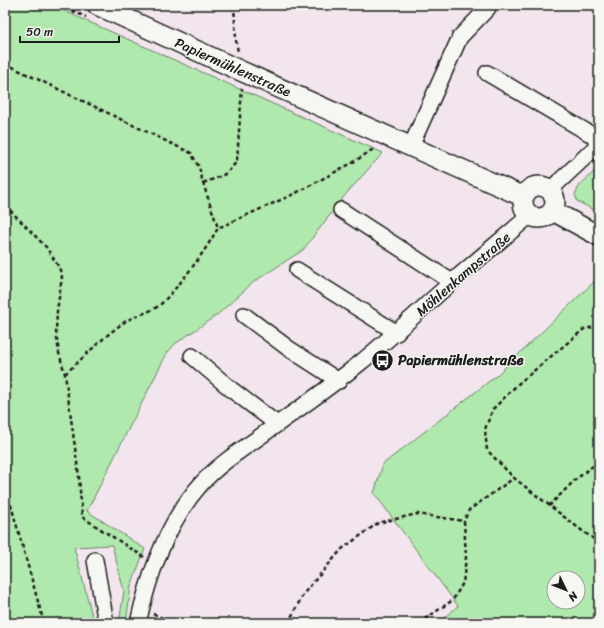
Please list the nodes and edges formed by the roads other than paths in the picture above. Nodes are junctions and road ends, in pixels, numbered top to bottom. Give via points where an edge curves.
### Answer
1 (97, 5) edge
2 (488, 8) dead end
3 (486, 73) dead end
4 (599, 139) edge
5 (599, 144) edge
6 (411, 146) junction
7 (550, 190) junction
8 (524, 197) junction
9 (341, 210) dead end
10 (553, 211) junction
11 (529, 216) junction
12 (599, 236) edge
13 (297, 270) dead end
14 (452, 282) junction
15 (244, 315) dead end
16 (397, 333) junction
17 (192, 356) dead end
18 (339, 380) junction
19 (277, 424) junction
20 (96, 560) dead end
21 (140, 616) edge
22 (106, 623) edge

1 - 6 main road, Papiermühlenstraße
2 - 6 street via 460,37
3 - 4 street
5 - 7 street
6 - 8 main road, Papiermühlenstraße
7 - 8 main road via 537,186
7 - 10 main road via 555,200
8 - 11 main road via 524,210
9 - 14 street
10 - 11 main road via 542,218
10 - 12 main road
11 - 14 street, Möhlenkampstraße
13 - 16 street
14 - 16 street, Möhlenkampstraße
15 - 18 street via 288,348
16 - 18 street, Möhlenkampstraße
17 - 19 street
18 - 19 street, Möhlenkampstraße
19 - 21 street, Möhlenkampstraße via 224,462 201,484 179,514 155,564
20 - 22 street

